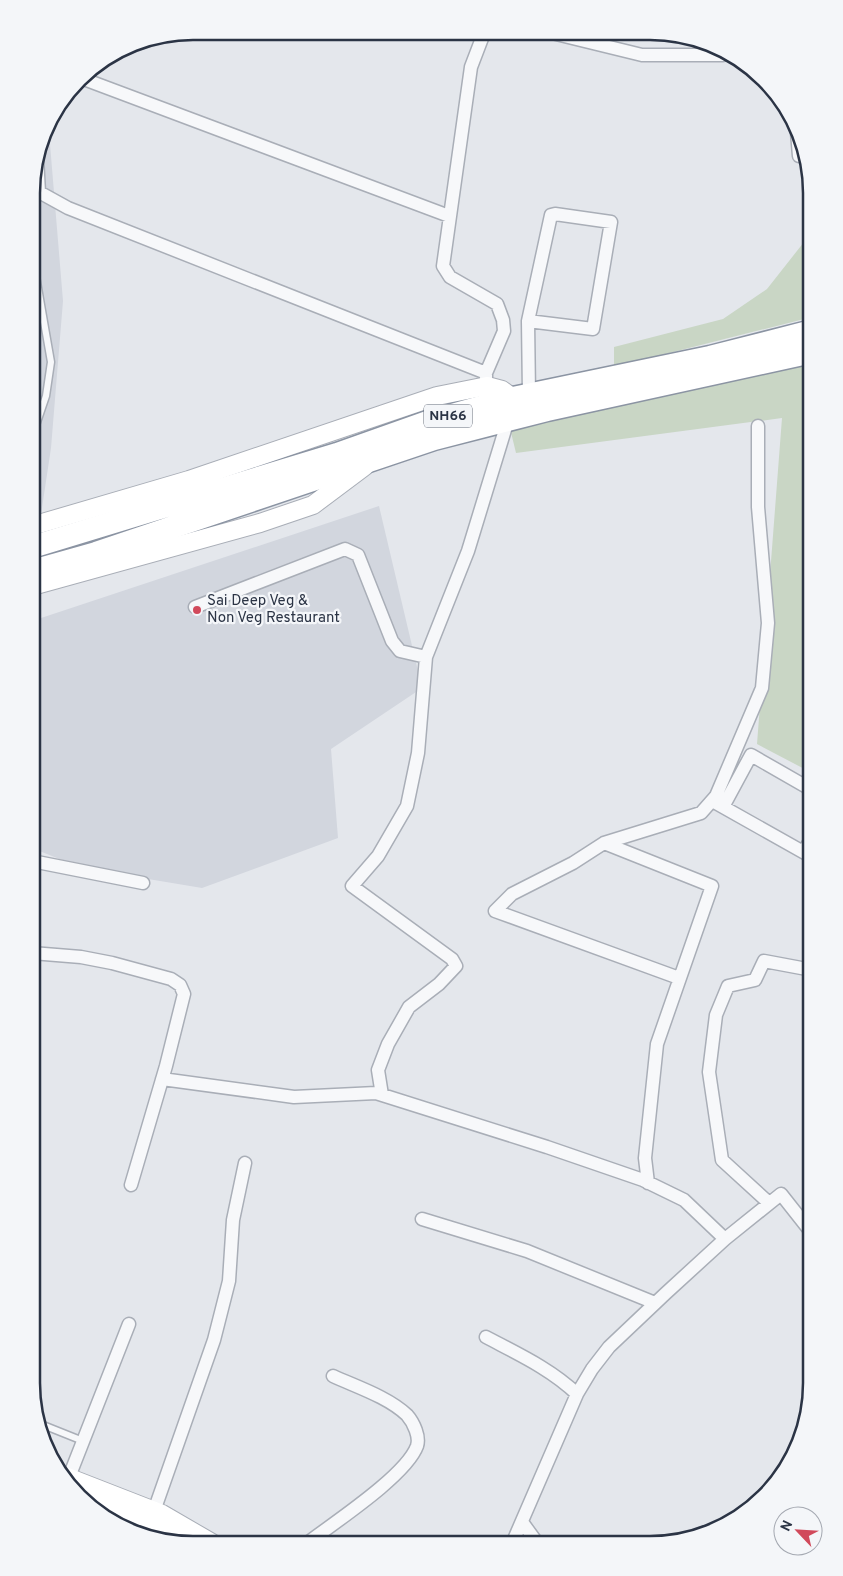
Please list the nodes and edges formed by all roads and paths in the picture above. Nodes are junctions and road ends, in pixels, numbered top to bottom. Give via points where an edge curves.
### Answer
1 (481, 40) edge
2 (578, 40) edge
3 (716, 55) edge
4 (89, 81) edge
5 (40, 193) edge
6 (449, 216) junction
7 (40, 303) edge
8 (528, 321) junction
9 (803, 333) edge
10 (803, 354) edge
11 (486, 380) junction
12 (521, 396) junction
13 (40, 414) edge
14 (508, 420) junction
15 (758, 426) dead end
16 (376, 459) junction
17 (40, 524) edge
18 (40, 545) edge
19 (40, 569) edge
20 (40, 584) edge
21 (195, 607) dead end
22 (426, 657) junction
23 (803, 785) edge
24 (717, 804) junction
25 (604, 843) junction
26 (803, 853) edge
27 (40, 862) edge
28 (143, 883) dead end
29 (40, 954) edge
30 (803, 968) edge
31 (678, 978) junction
32 (162, 1079) junction
33 (382, 1095) junction
34 (245, 1162) dead end
35 (648, 1183) junction
36 (131, 1185) dead end
37 (769, 1203) junction
38 (422, 1218) dead end
39 (803, 1222) edge
40 (725, 1239) junction
41 (655, 1303) junction
42 (129, 1324) dead end
43 (486, 1337) dead end
44 (333, 1376) dead end
45 (577, 1394) junction
46 (47, 1428) edge
47 (83, 1442) junction
48 (70, 1473) edge
49 (75, 1480) edge
50 (154, 1511) junction
51 (121, 1517) edge
52 (522, 1522) junction
53 (162, 1533) edge
54 (198, 1536) edge
55 (317, 1536) edge
56 (516, 1536) edge
57 (532, 1536) edge

1 - 6 street via 471,67
2 - 3 street via 642,55
4 - 6 street
5 - 11 street via 68,208
6 - 11 street via 443,266 450,277 497,304 503,320 504,330
7 - 13 lane via 51,362
8 - 8 street via 551,215 611,222 593,330
8 - 12 street
9 - 12 highway, NH66 via 710,357
10 - 14 highway, NH66
11 - 12 street
11 - 17 street via 190,480
12 - 18 highway, NH66 via 430,421 337,454
14 - 16 highway, NH66 via 434,439
14 - 22 street via 468,551
15 - 24 street via 758,507 768,623 762,688 716,796
16 - 19 highway, NH66
16 - 20 street via 313,505 260,523
21 - 22 street via 345,549 358,555 392,641 400,651
22 - 33 street via 418,753 407,806 378,856 352,886 452,959 456,966 440,984 409,1007 388,1044 378,1070
23 - 24 street via 751,755
24 - 25 street via 701,813
24 - 26 street
25 - 31 street via 712,886
25 - 31 street via 512,894 495,911
27 - 28 street
29 - 32 street via 112,963 171,979 180,985 184,994
30 - 37 street via 764,961 755,980 728,986 716,1014 709,1072 722,1160
31 - 35 street via 658,1044 644,1158
32 - 33 street via 294,1097 345,1093
32 - 36 street
33 - 35 street
34 - 50 street via 233,1220 229,1281 216,1331
35 - 40 street via 684,1200
37 - 39 street via 781,1194
37 - 40 street
38 - 41 street via 527,1251
40 - 41 street
41 - 45 street via 609,1347
42 - 47 street
43 - 45 street via 547,1370
44 - 55 street via 397,1407 409,1417 419,1440 416,1449 382,1487
45 - 52 street
46 - 47 lane
47 - 48 street
49 - 50 street
50 - 54 street
51 - 53 street
52 - 56 street
52 - 57 street

